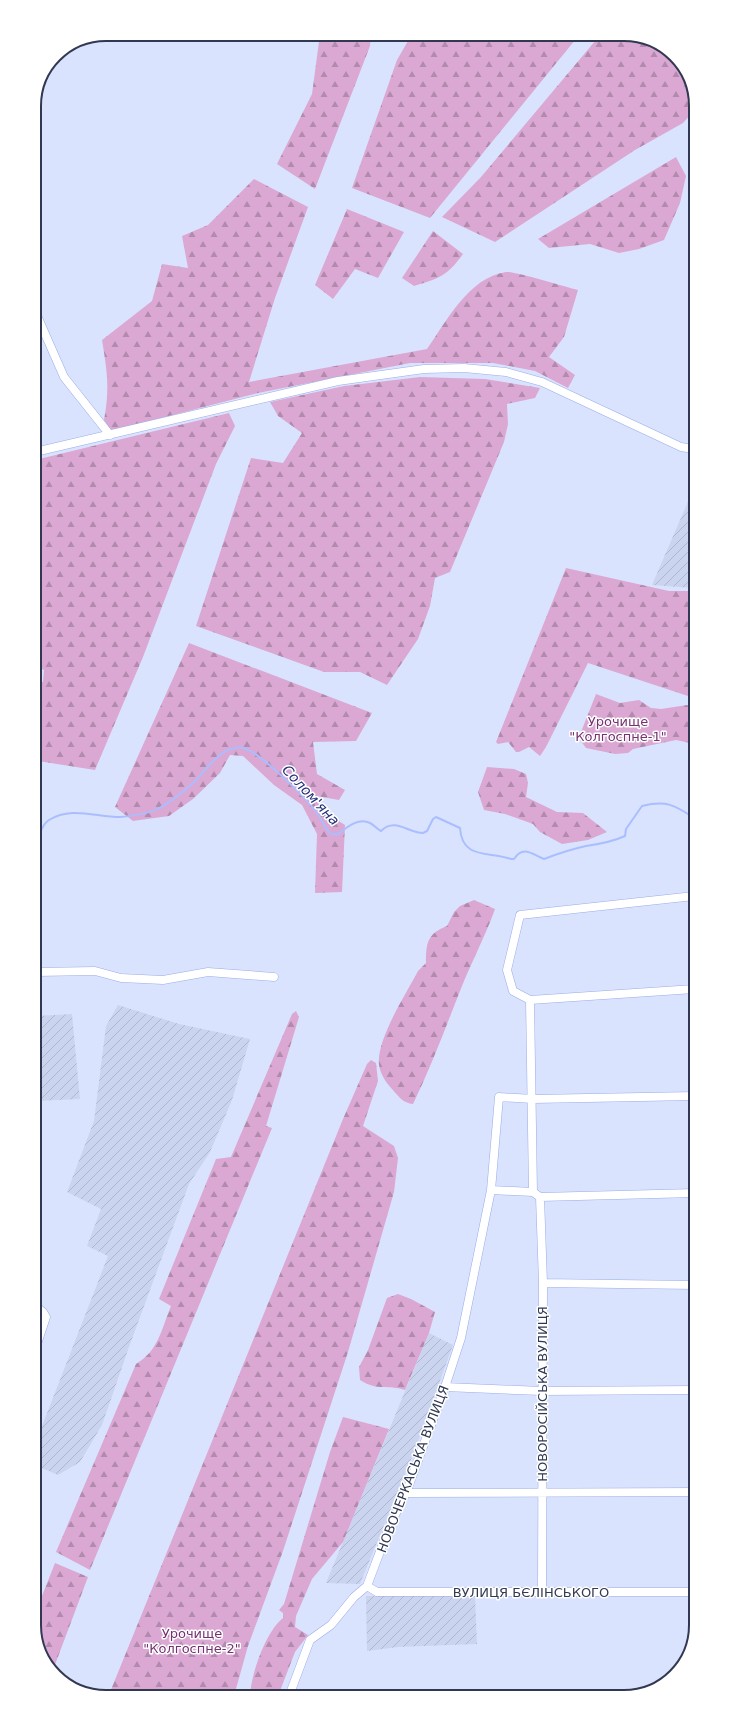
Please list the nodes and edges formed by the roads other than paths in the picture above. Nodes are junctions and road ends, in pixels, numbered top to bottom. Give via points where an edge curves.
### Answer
1 (41, 325) edge
2 (110, 435) junction
3 (689, 448) edge
4 (41, 451) edge
5 (689, 897) edge
6 (41, 972) edge
7 (274, 977) dead end
8 (689, 989) edge
9 (530, 1000) junction
10 (689, 1096) edge
11 (533, 1099) junction
12 (491, 1190) junction
13 (689, 1192) edge
14 (536, 1194) junction
15 (543, 1283) junction
16 (689, 1285) edge
17 (41, 1311) edge
18 (41, 1334) edge
19 (445, 1387) junction
20 (689, 1390) edge
21 (542, 1391) junction
22 (689, 1492) edge
23 (406, 1493) junction
24 (542, 1494) junction
25 (367, 1586) junction
26 (542, 1591) junction
27 (689, 1592) edge
28 (291, 1690) edge

1 - 2 street via 64,377
2 - 3 street via 338,381 424,369 464,368 506,372 542,382 681,447
2 - 4 street
5 - 9 street via 520,915 507,970 514,991
6 - 7 street via 95,971 122,978 163,980 208,972
8 - 9 street
9 - 11 street, НОВОРОСІЙСЬКА ВУЛИЦЯ
10 - 11 street
11 - 12 street, НОВОЧЕРКАСЬКА ВУЛИЦЯ via 499,1097
11 - 14 street, НОВОРОСІЙСЬКА ВУЛИЦЯ
12 - 14 street
12 - 19 street, НОВОЧЕРКАСЬКА ВУЛИЦЯ via 461,1338
13 - 14 street
14 - 15 street, НОВОРОСІЙСЬКА ВУЛИЦЯ
15 - 16 street
15 - 21 street, НОВОРОСІЙСЬКА ВУЛИЦЯ
17 - 18 street via 46,1317
19 - 21 street
19 - 23 street, НОВОЧЕРКАСЬКА ВУЛИЦЯ
20 - 21 street
21 - 24 street, НОВОРОСІЙСЬКА ВУЛИЦЯ
22 - 24 street
23 - 24 street
23 - 25 street, НОВОЧЕРКАСЬКА ВУЛИЦЯ via 390,1525
24 - 26 street, НОВОРОСІЙСЬКА ВУЛИЦЯ
25 - 26 street, ВУЛИЦЯ БЄЛІНСЬКОГО via 377,1592
25 - 28 street, НОВОЧЕРКАСЬКА ВУЛИЦЯ via 354,1597 331,1625 310,1640
26 - 27 street, ВУЛИЦЯ БЄЛІНСЬКОГО

